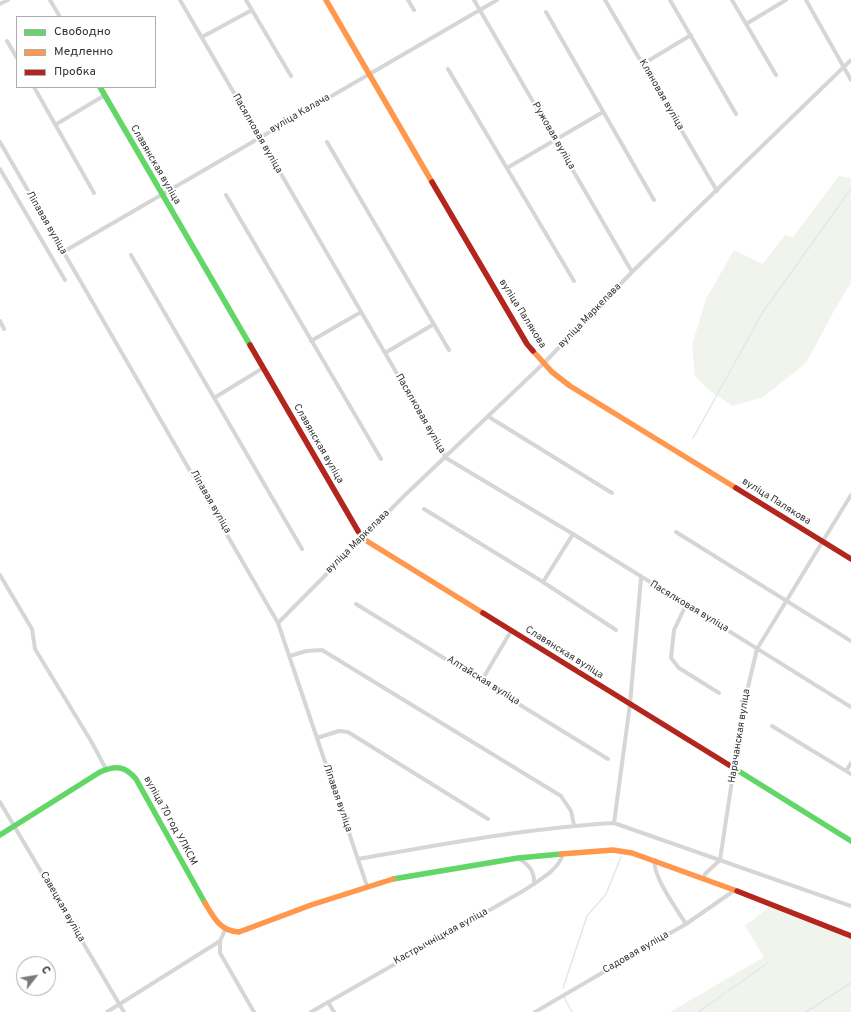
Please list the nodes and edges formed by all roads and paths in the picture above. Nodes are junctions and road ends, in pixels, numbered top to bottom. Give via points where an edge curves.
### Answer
1 (8, 0) edge
2 (50, 0) edge
3 (180, 0) edge
4 (246, 0) edge
5 (326, 0) edge
6 (408, 0) edge
7 (474, 0) edge
8 (497, 0) edge
9 (606, 0) edge
10 (670, 0) edge
11 (732, 0) edge
12 (786, 0) edge
13 (806, 0) edge
14 (0, 4) edge
15 (252, 10) junction
16 (414, 10) dead end
17 (480, 10) junction
18 (546, 12) dead end
19 (59, 16) edge
20 (746, 24) junction
21 (691, 35) junction
22 (202, 37) junction
23 (7, 41) dead end
24 (16, 56) edge
25 (851, 60) edge
26 (643, 64) junction
27 (844, 67) junction
28 (448, 69) dead end
29 (370, 74) junction
30 (776, 75) dead end
31 (291, 76) dead end
32 (851, 80) edge
33 (35, 88) edge
34 (101, 88) edge
35 (105, 95) junction
36 (603, 112) junction
37 (736, 114) dead end
38 (55, 124) junction
39 (259, 138) junction
40 (556, 140) junction
41 (0, 142) edge
42 (327, 142) dead end
43 (506, 168) junction
44 (0, 169) edge
45 (717, 191) junction
46 (94, 193) dead end
47 (162, 195) junction
48 (226, 195) dead end
49 (654, 200) dead end
50 (63, 252) junction
51 (131, 255) dead end
52 (632, 272) junction
53 (65, 280) dead end
54 (574, 281) dead end
55 (361, 312) junction
56 (0, 321) edge
57 (434, 324) junction
58 (4, 329) dead end
59 (311, 341) junction
60 (449, 350) dead end
61 (385, 353) junction
62 (544, 363) junction
63 (263, 368) junction
64 (214, 398) junction
65 (489, 417) junction
66 (446, 458) junction
67 (381, 459) dead end
68 (612, 493) dead end
69 (851, 495) edge
70 (424, 509) dead end
71 (676, 532) dead end
72 (573, 534) junction
73 (362, 538) junction
74 (824, 542) junction
75 (302, 549) dead end
76 (851, 560) edge
77 (0, 575) edge
78 (641, 578) junction
79 (543, 582) junction
80 (787, 601) junction
81 (356, 604) dead end
82 (686, 605) junction
83 (278, 623) junction
84 (616, 630) dead end
85 (511, 631) junction
86 (851, 641) edge
87 (757, 649) junction
88 (290, 656) junction
89 (482, 680) junction
90 (719, 693) dead end
91 (630, 704) junction
92 (851, 707) edge
93 (772, 726) dead end
94 (317, 738) junction
95 (608, 759) dead end
96 (851, 763) edge
97 (106, 769) junction
98 (735, 769) junction
99 (846, 771) junction
100 (851, 774) edge
101 (0, 802) edge
102 (488, 819) dead end
103 (614, 823) junction
104 (14, 826) junction
105 (574, 826) junction
106 (0, 835) edge
107 (851, 841) edge
108 (563, 853) junction
109 (518, 858) junction
110 (358, 859) junction
111 (655, 860) junction
112 (720, 860) junction
113 (704, 878) junction
114 (534, 884) junction
115 (367, 886) junction
116 (735, 890) junction
117 (851, 906) edge
118 (686, 924) junction
119 (225, 930) junction
120 (851, 936) edge
121 (220, 941) junction
122 (328, 1002) junction
123 (119, 1004) junction
124 (107, 1012) edge
125 (124, 1012) edge
126 (254, 1012) edge
127 (311, 1012) edge
128 (334, 1012) edge
129 (535, 1012) edge

1 - 14 street
2 - 19 street
3 - 22 street, Пасялковая вуліца
4 - 15 street
5 - 29 street, вуліца Палякова
6 - 16 street
7 - 17 street, Ружовая вуліца
8 - 17 street, вуліца Калача
9 - 26 street, Кляновая вуліца
10 - 21 street
11 - 20 street
12 - 20 street
13 - 27 street
15 - 22 street
15 - 31 street
17 - 29 street, вуліца Калача
17 - 40 street, Ружовая вуліца
18 - 36 street
20 - 30 street
21 - 26 street
21 - 37 street
22 - 39 street, Пасялковая вуліца
23 - 24 street
25 - 27 street, вуліца Маркелава
26 - 45 street, Кляновая вуліца
27 - 32 street
27 - 45 street, вуліца Маркелава
28 - 43 street
29 - 39 street, вуліца Калача
29 - 62 street, вуліца Палякова via 524,338
33 - 38 street
34 - 35 street, Славянская вуліца
35 - 38 street
35 - 47 street, Славянская вуліца
36 - 40 street
36 - 49 street
38 - 46 street
39 - 47 street, вуліца Калача
39 - 55 street, Пасялковая вуліца
40 - 43 street
40 - 52 street, Ружовая вуліца
41 - 50 street, Ліпавая вуліца
42 - 57 street
43 - 54 street
44 - 53 street
45 - 52 street, вуліца Маркелава
47 - 50 street, вуліца Калача
47 - 63 street, Славянская вуліца
48 - 59 street
50 - 83 street, Ліпавая вуліца
51 - 64 street
52 - 62 street, вуліца Маркелава
55 - 59 street
55 - 61 street, Пасялковая вуліца
56 - 58 street
57 - 60 street
57 - 61 street
59 - 67 street
61 - 66 street, Пасялковая вуліца
62 - 65 street, вуліца Маркелава
62 - 74 street, вуліца Палякова via 570,386
63 - 64 street
63 - 73 street, Славянская вуліца
64 - 75 street
65 - 66 street, вуліца Маркелава
65 - 68 street
66 - 72 street, Пасялковая вуліца
66 - 73 street, вуліца Маркелава
69 - 74 street, Нарачанская вуліца
70 - 79 street
71 - 80 street
72 - 78 street, Пасялковая вуліца
72 - 79 street
73 - 83 street, вуліца Маркелава
73 - 85 street, Славянская вуліца
74 - 76 street, вуліца Палякова
74 - 80 street, Нарачанская вуліца
77 - 97 street via 32,629 35,649
78 - 82 street, Пасялковая вуліца
78 - 91 street
79 - 84 street
80 - 86 street
80 - 87 street, Нарачанская вуліца
81 - 89 street, Алтайская вуліца
82 - 87 street, Пасялковая вуліца
82 - 90 street via 674,630 671,658 680,668
83 - 88 street, Ліпавая вуліца
85 - 89 street
85 - 91 street, Славянская вуліца
87 - 92 street, Пасялковая вуліца
87 - 98 street, Нарачанская вуліца via 743,708
88 - 94 street, Ліпавая вуліца
88 - 105 street via 322,650 561,796 571,811
89 - 95 street, Алтайская вуліца
91 - 98 street, Славянская вуліца
91 - 103 street
93 - 99 street
94 - 102 street via 339,731 348,732
94 - 110 street, Ліпавая вуліца
96 - 99 street
97 - 104 street
97 - 119 street, вуліца 70 год УЛКСМ via 125,767 136,779 215,921
98 - 107 street, Славянская вуліца
98 - 112 street, Нарачанская вуліца
99 - 100 street
101 - 104 street, Савецкая вуліца
103 - 105 street
103 - 112 street
104 - 106 street
104 - 123 street, Савецкая вуліца
105 - 110 street via 504,834
108 - 109 street
108 - 111 street via 613,850
108 - 114 street, Кастрычніцкая вуліца via 563,858 551,872
109 - 114 street via 534,874
109 - 115 street via 413,874
110 - 115 street, Ліпавая вуліца
111 - 113 street
111 - 118 street via 658,877
112 - 113 street
112 - 117 street
113 - 116 street
114 - 122 street, Кастрычніцкая вуліца
115 - 119 street via 239,932
116 - 118 street, Садовая вуліца
116 - 120 street
118 - 129 street, Садовая вуліца
119 - 121 street
121 - 123 street
121 - 126 street via 220,953
122 - 127 street, Кастрычніцкая вуліца
122 - 128 street
123 - 124 street
123 - 125 street, Савецкая вуліца

